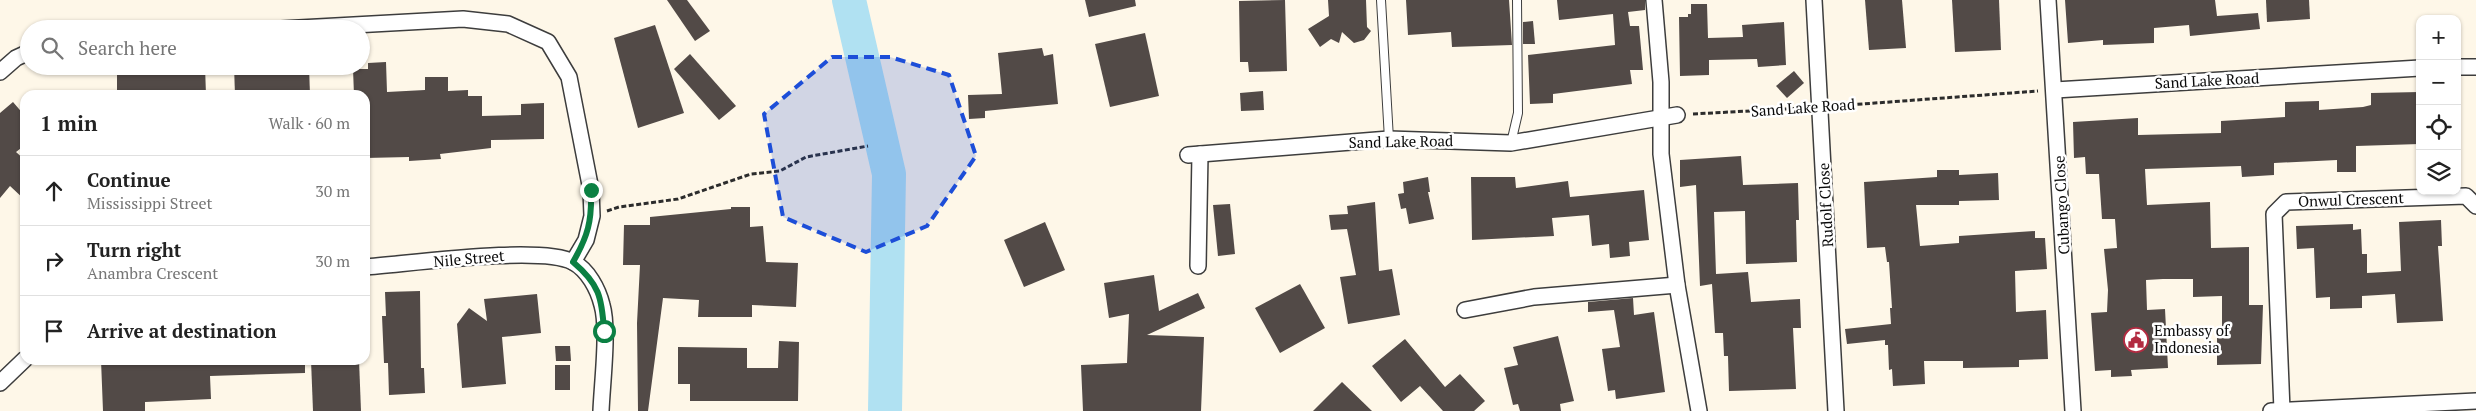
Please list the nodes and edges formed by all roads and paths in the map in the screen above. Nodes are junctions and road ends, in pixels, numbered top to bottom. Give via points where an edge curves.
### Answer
1 (1381, 0) edge
2 (1517, 0) edge
3 (1654, 0) edge
4 (1814, 0) edge
5 (2048, 0) edge
6 (370, 24) edge
7 (20, 56) edge
8 (2461, 67) edge
9 (2476, 67) edge
10 (2416, 68) edge
11 (0, 72) edge
12 (2055, 90) junction
13 (1821, 107) junction
14 (1677, 115) joint
15 (1661, 116) junction
16 (1389, 139) junction
17 (1511, 143) junction
18 (868, 146) dead end
19 (2476, 206) edge
20 (592, 216) junction
21 (573, 262) junction
22 (1198, 266) dead end
23 (370, 267) edge
24 (1677, 285) junction
25 (1464, 310) dead end
26 (20, 364) edge
27 (0, 383) edge
28 (2476, 401) edge
29 (2440, 407) edge
30 (2282, 410) edge
31 (601, 411) edge
32 (1698, 411) edge
33 (1836, 411) edge
34 (2073, 411) edge
35 (2271, 411) edge

1 - 16 lane
2 - 17 lane via 1518,113
3 - 15 street
4 - 13 street, Rudolf Close
5 - 12 street, Cubango Close
6 - 20 street via 463,19 508,24 548,42 569,77 591,190
7 - 11 street
8 - 9 street
10 - 12 street, Sand Lake Road
12 - 13 path, Sand Lake Road
12 - 34 street, Cubango Close
13 - 14 path, Sand Lake Road
13 - 33 street, Rudolf Close
14 - 15 street, Sand Lake Road
15 - 17 street, Sand Lake Road
15 - 24 street via 1661,154
16 - 17 street, Sand Lake Road
16 - 22 street, Sand Lake Road via 1194,155
18 - 20 path via 806,157 780,171 751,174 678,199 619,206
19 - 30 street, Onwul Crescent via 2466,196 2286,202 2274,214
20 - 21 street via 586,240
21 - 23 street, Nile Street via 548,256 516,255
21 - 31 street via 591,277 603,305
24 - 25 street via 1534,297
24 - 32 street
26 - 27 street
28 - 29 street
29 - 30 street
30 - 35 street

